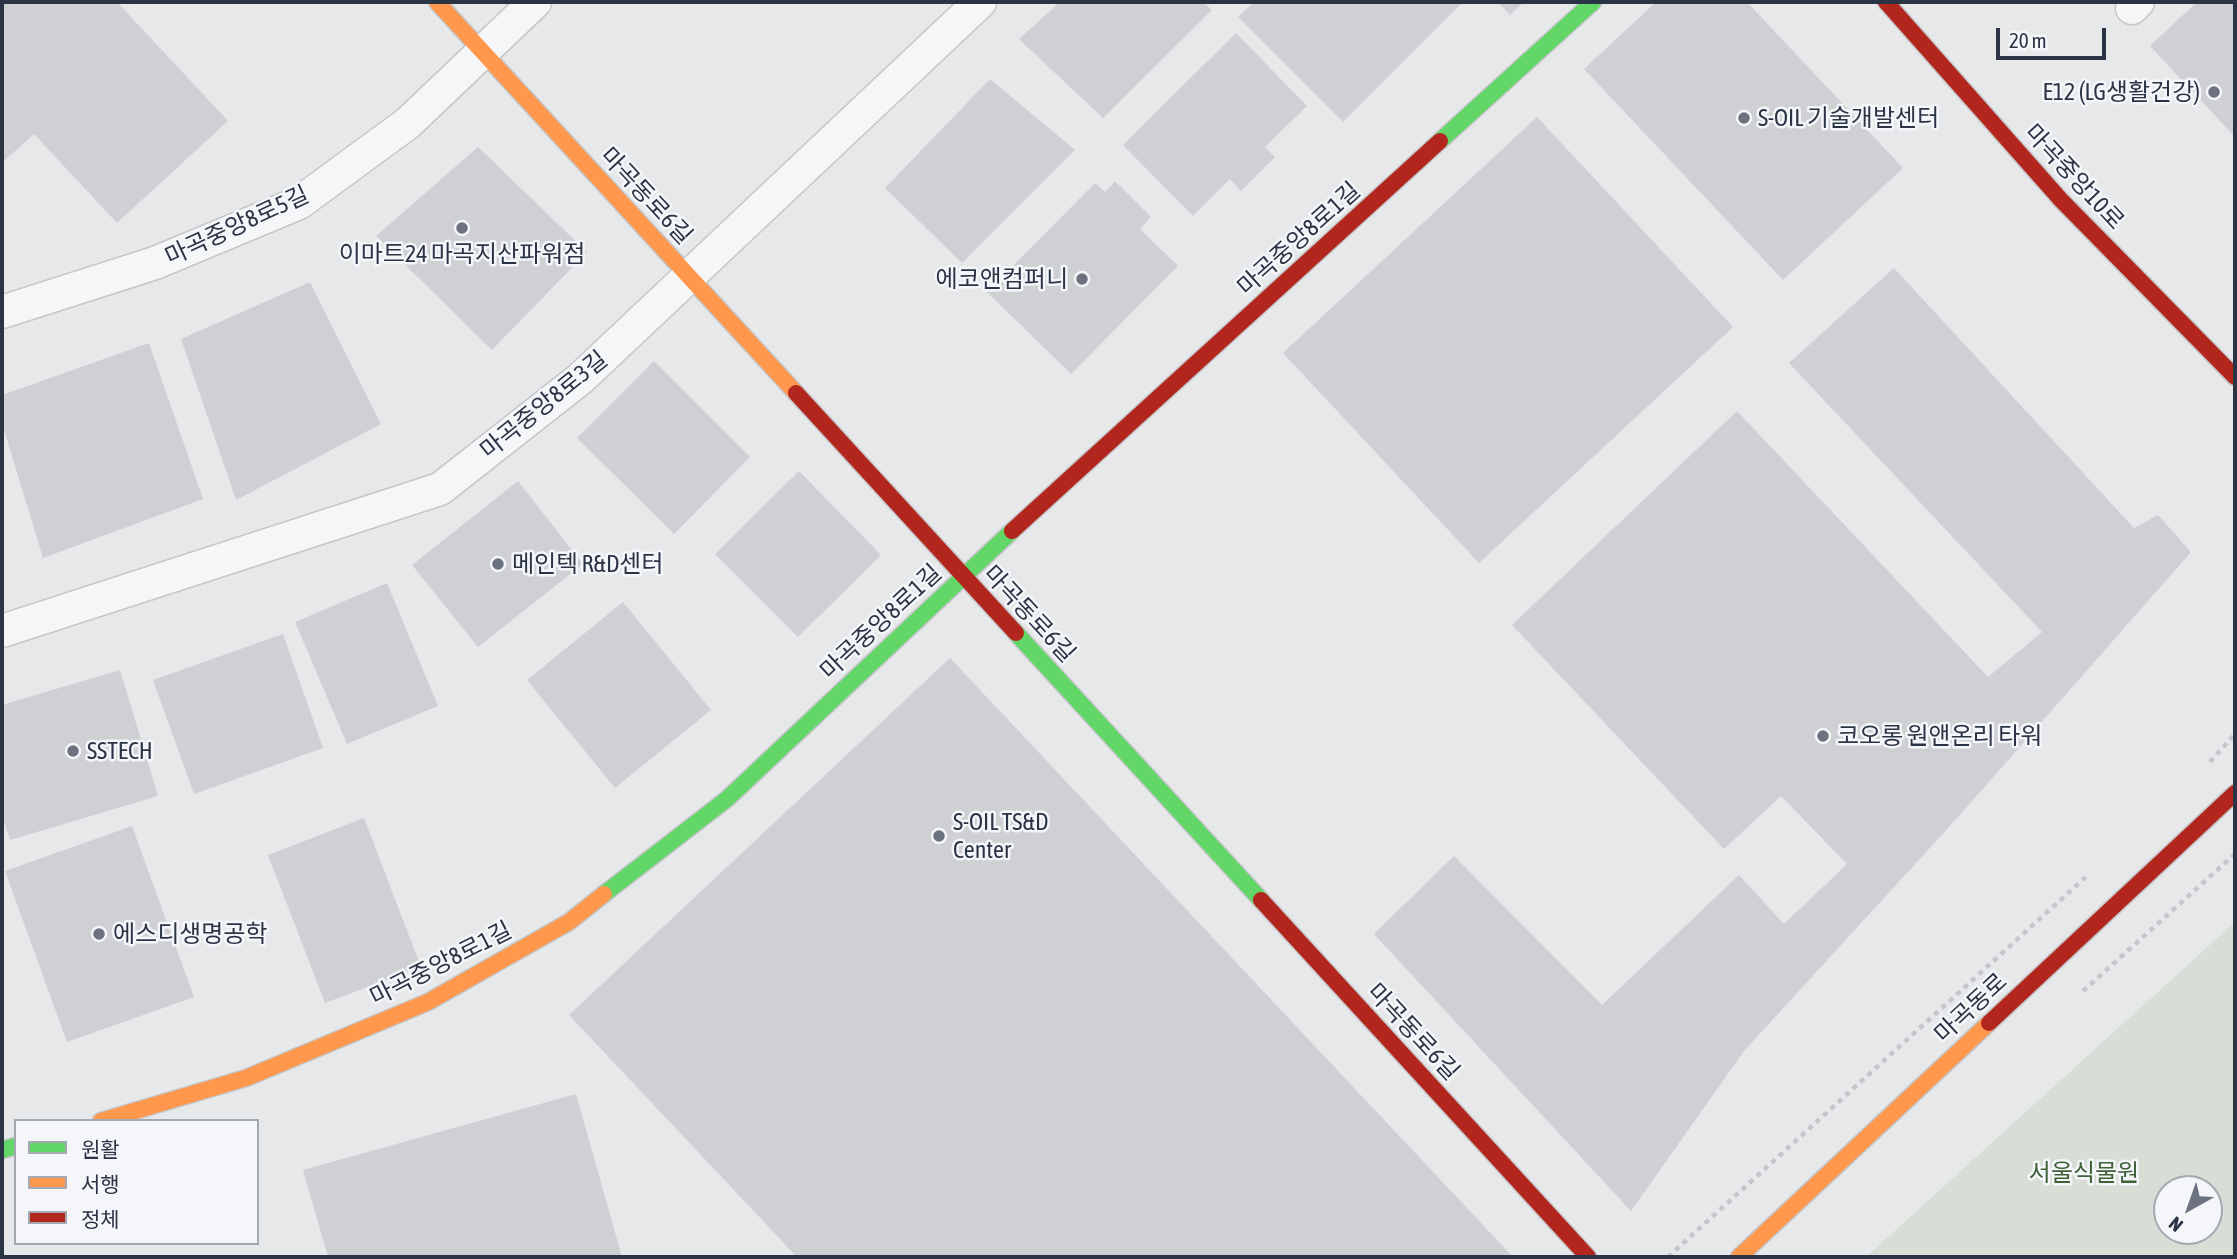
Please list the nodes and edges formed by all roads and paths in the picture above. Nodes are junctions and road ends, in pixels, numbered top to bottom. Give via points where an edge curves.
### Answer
1 (437, 2) edge
2 (535, 2) edge
3 (980, 2) edge
4 (1593, 2) edge
5 (1886, 2) edge
6 (483, 52) junction
7 (689, 276) junction
8 (2, 312) edge
9 (2235, 377) edge
10 (964, 576) junction
11 (2, 631) edge
12 (2235, 734) edge
13 (2203, 769) dead end
14 (2235, 793) edge
15 (2091, 872) dead end
16 (108, 1119) edge
17 (1588, 1257) edge
18 (1668, 1257) edge
19 (1739, 1257) edge

1 - 6 street, 마곡동로6길
2 - 6 street, 마곡중앙8로5길
3 - 7 street, 마곡중앙8로3길
4 - 10 street, 마곡중앙8로1길
5 - 9 street, 마곡중앙10로 via 2061,200
6 - 7 street, 마곡동로6길
6 - 8 street, 마곡중앙8로5길 via 408,123 299,203 155,263
7 - 10 street, 마곡동로6길
7 - 11 street, 마곡중앙8로3길 via 580,379 440,489
10 - 16 street, 마곡중앙8로1길 via 727,799 569,922 428,1002 246,1078
10 - 17 street, 마곡동로6길
12 - 13 path
14 - 19 street, 마곡동로
15 - 18 path

